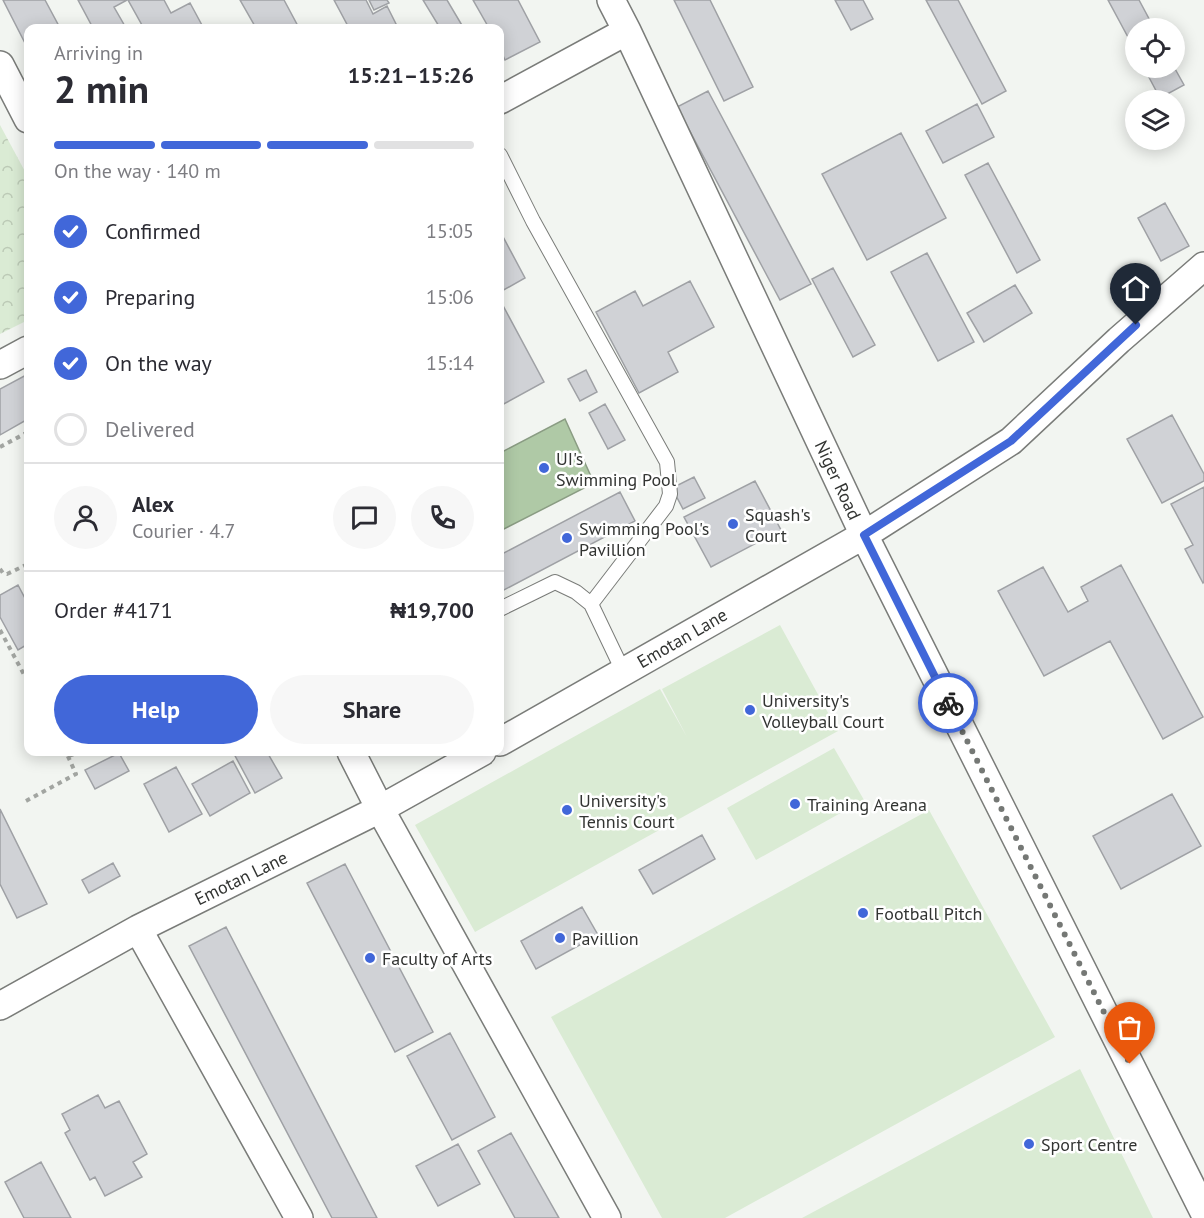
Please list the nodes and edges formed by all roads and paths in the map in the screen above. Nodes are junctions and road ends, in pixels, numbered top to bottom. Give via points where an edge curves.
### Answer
1 (611, 0) edge
2 (627, 31) junction
3 (0, 65) edge
4 (504, 98) edge
5 (24, 111) edge
6 (504, 163) edge
7 (1204, 266) edge
8 (24, 352) edge
9 (0, 366) edge
10 (24, 434) edge
11 (0, 447) edge
12 (864, 535) junction
13 (24, 566) edge
14 (0, 569) edge
15 (591, 604) junction
16 (504, 607) edge
17 (0, 630) edge
18 (623, 671) junction
19 (24, 675) edge
20 (504, 740) edge
21 (68, 756) edge
22 (353, 756) edge
23 (468, 756) edge
24 (26, 801) dead end
25 (380, 809) junction
26 (138, 929) junction
27 (0, 1006) edge
28 (1204, 1212) edge
29 (299, 1218) edge
30 (607, 1218) edge

1 - 2 street, Niger Road
2 - 4 street
2 - 12 street, Niger Road
3 - 5 street
6 - 15 lane via 667,462 670,494 666,507
7 - 12 street, Emotan Lane via 1011,441
8 - 9 street
10 - 11 path
12 - 18 street, Emotan Lane
12 - 28 street, Niger Road
13 - 14 path via 7,574
15 - 16 lane via 555,582
15 - 18 lane
17 - 19 path
18 - 20 street, Emotan Lane
21 - 24 path via 76,774
22 - 25 street
23 - 25 street, Emotan Lane
25 - 26 street, Emotan Lane
25 - 30 street
26 - 27 street, Emotan Lane
26 - 29 street

